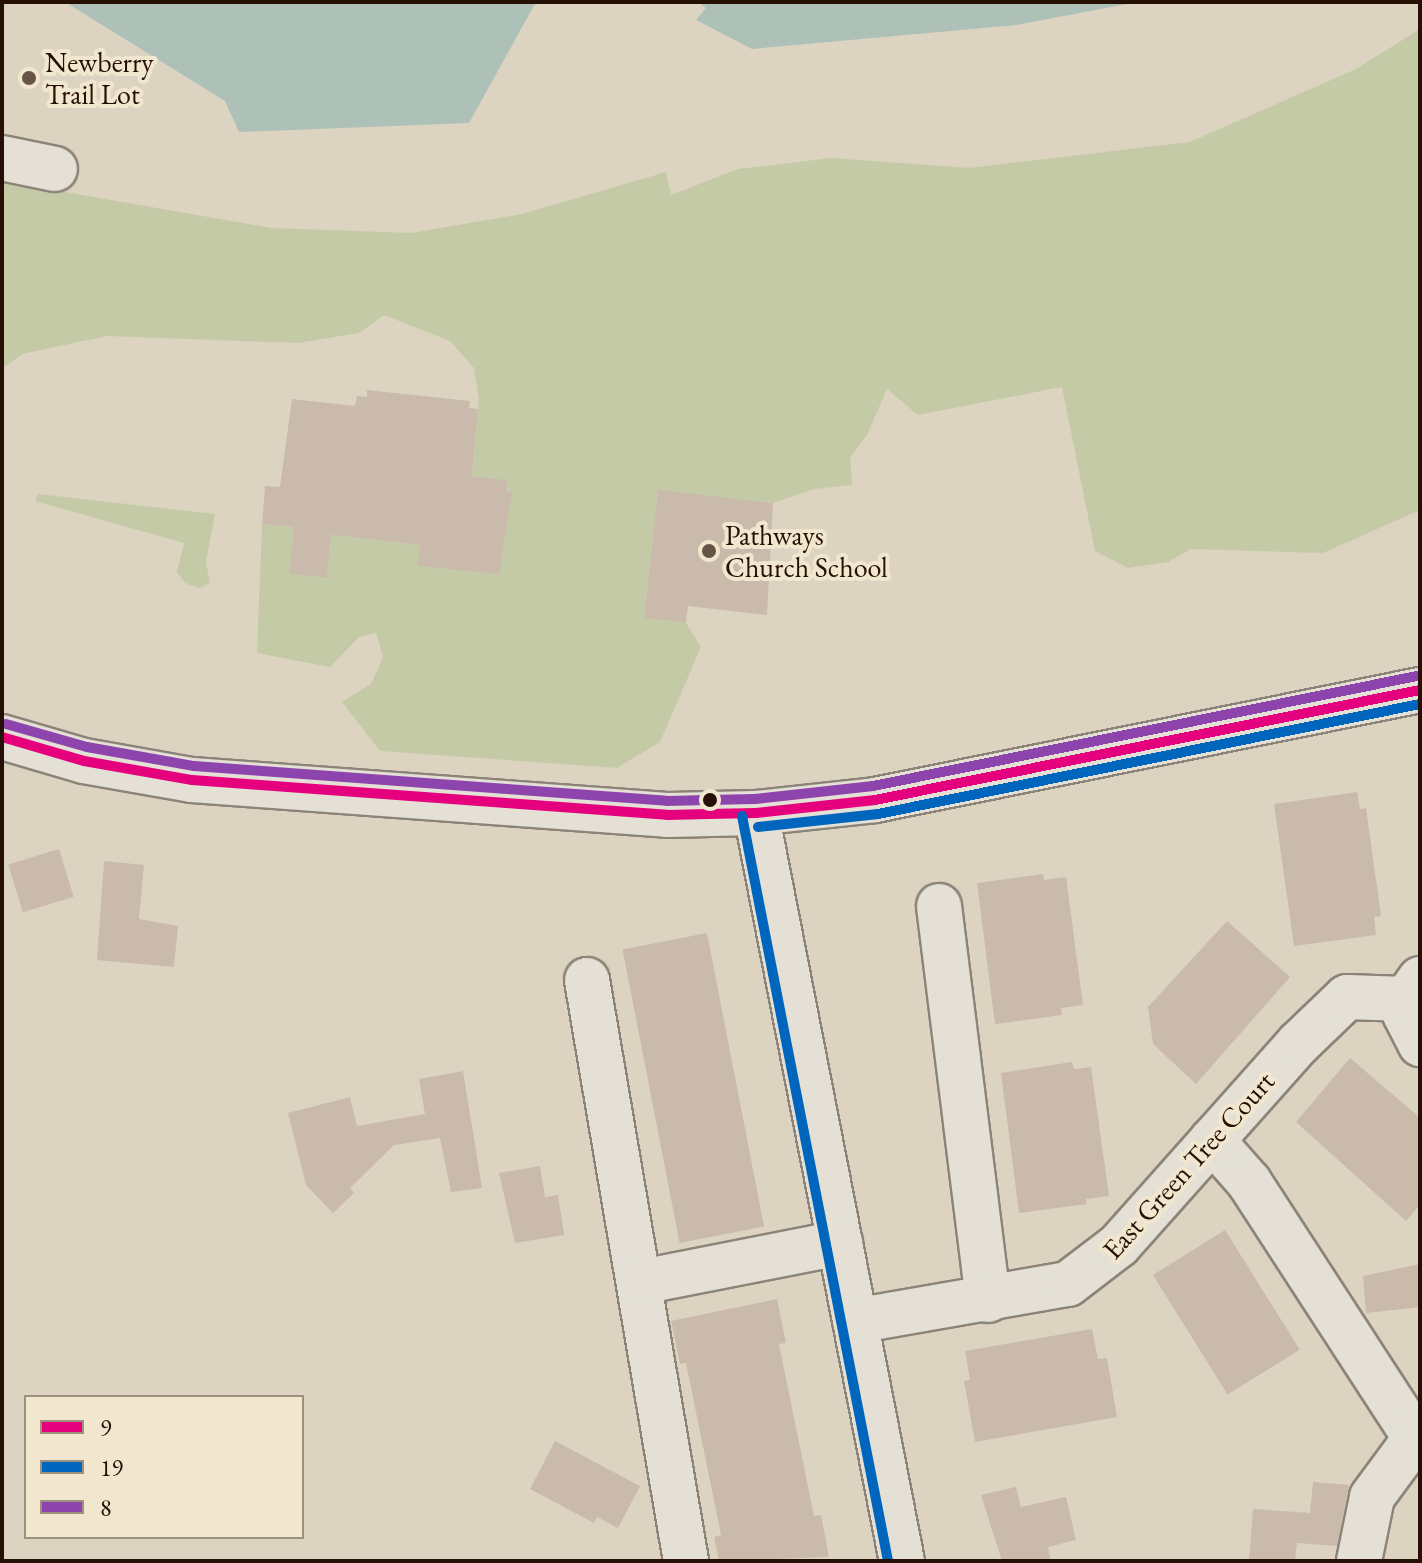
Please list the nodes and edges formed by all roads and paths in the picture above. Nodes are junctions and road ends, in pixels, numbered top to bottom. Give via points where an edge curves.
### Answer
1 (2, 158) edge
2 (55, 169) dead end
3 (1420, 690) edge
4 (2, 737) edge
5 (756, 813) junction
6 (939, 906) dead end
7 (587, 980) dead end
8 (1413, 989) edge
9 (1420, 1044) edge
10 (1212, 1140) junction
11 (840, 1243) junction
12 (641, 1282) junction
13 (988, 1300) junction
14 (855, 1321) junction
15 (1417, 1434) edge
16 (686, 1561) edge
17 (902, 1561) edge
18 (1359, 1561) edge

1 - 2 street
3 - 5 street via 875,800
4 - 5 street via 84,761 192,780 667,815
5 - 11 street
6 - 13 street
7 - 12 street
8 - 9 street, East Green Tree Court via 1408,1028
8 - 10 street, East Green Tree Court via 1347,997
10 - 13 street, East Green Tree Court via 1097,1265 1068,1284
10 - 15 street via 1258,1193
11 - 12 street
11 - 14 street
12 - 16 street
13 - 14 street, East Green Tree Court
14 - 17 street
15 - 18 street via 1372,1497

